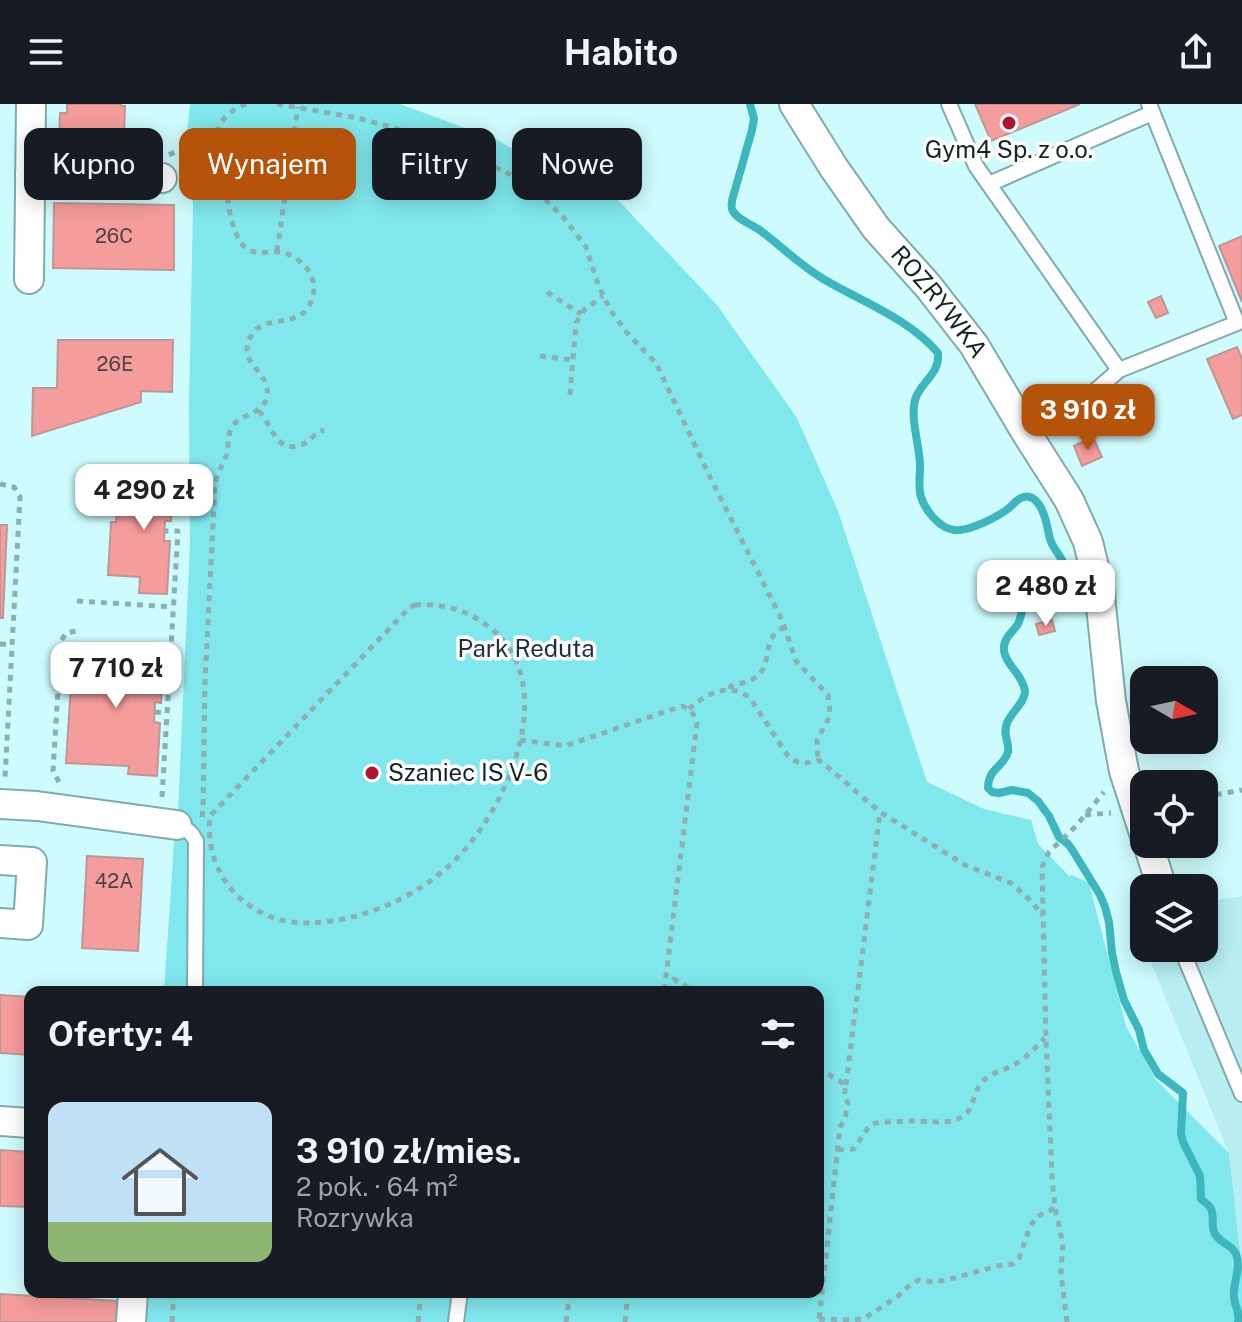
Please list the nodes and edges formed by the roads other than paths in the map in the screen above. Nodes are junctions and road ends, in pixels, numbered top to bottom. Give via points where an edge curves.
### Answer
1 (31, 104) edge
2 (794, 104) edge
3 (949, 104) edge
4 (1150, 109) edge
5 (31, 128) edge
6 (989, 184) junction
7 (30, 200) edge
8 (29, 279) dead end
9 (1119, 370) junction
10 (1027, 434) junction
11 (1130, 790) edge
12 (1, 794) edge
13 (178, 823) joint
14 (0, 860) edge
15 (0, 923) edge
16 (1187, 962) edge
17 (194, 986) edge
18 (1242, 1094) edge
19 (0, 1121) edge
20 (24, 1123) edge
21 (133, 1298) edge
22 (459, 1298) edge
23 (131, 1322) edge
24 (456, 1322) edge

1 - 5 street
2 - 10 street, ROZRYWKA via 876,228 974,345
3 - 6 lane
4 - 6 lane
4 - 9 lane via 1237,323
6 - 9 lane
7 - 8 street
9 - 10 lane via 1068,415
10 - 11 street, ROZRYWKA via 1069,500 1088,542
12 - 13 street via 37,806
13 - 17 lane
14 - 15 street via 32,862 28,925
16 - 18 lane
19 - 20 street
21 - 23 street
22 - 24 lane

